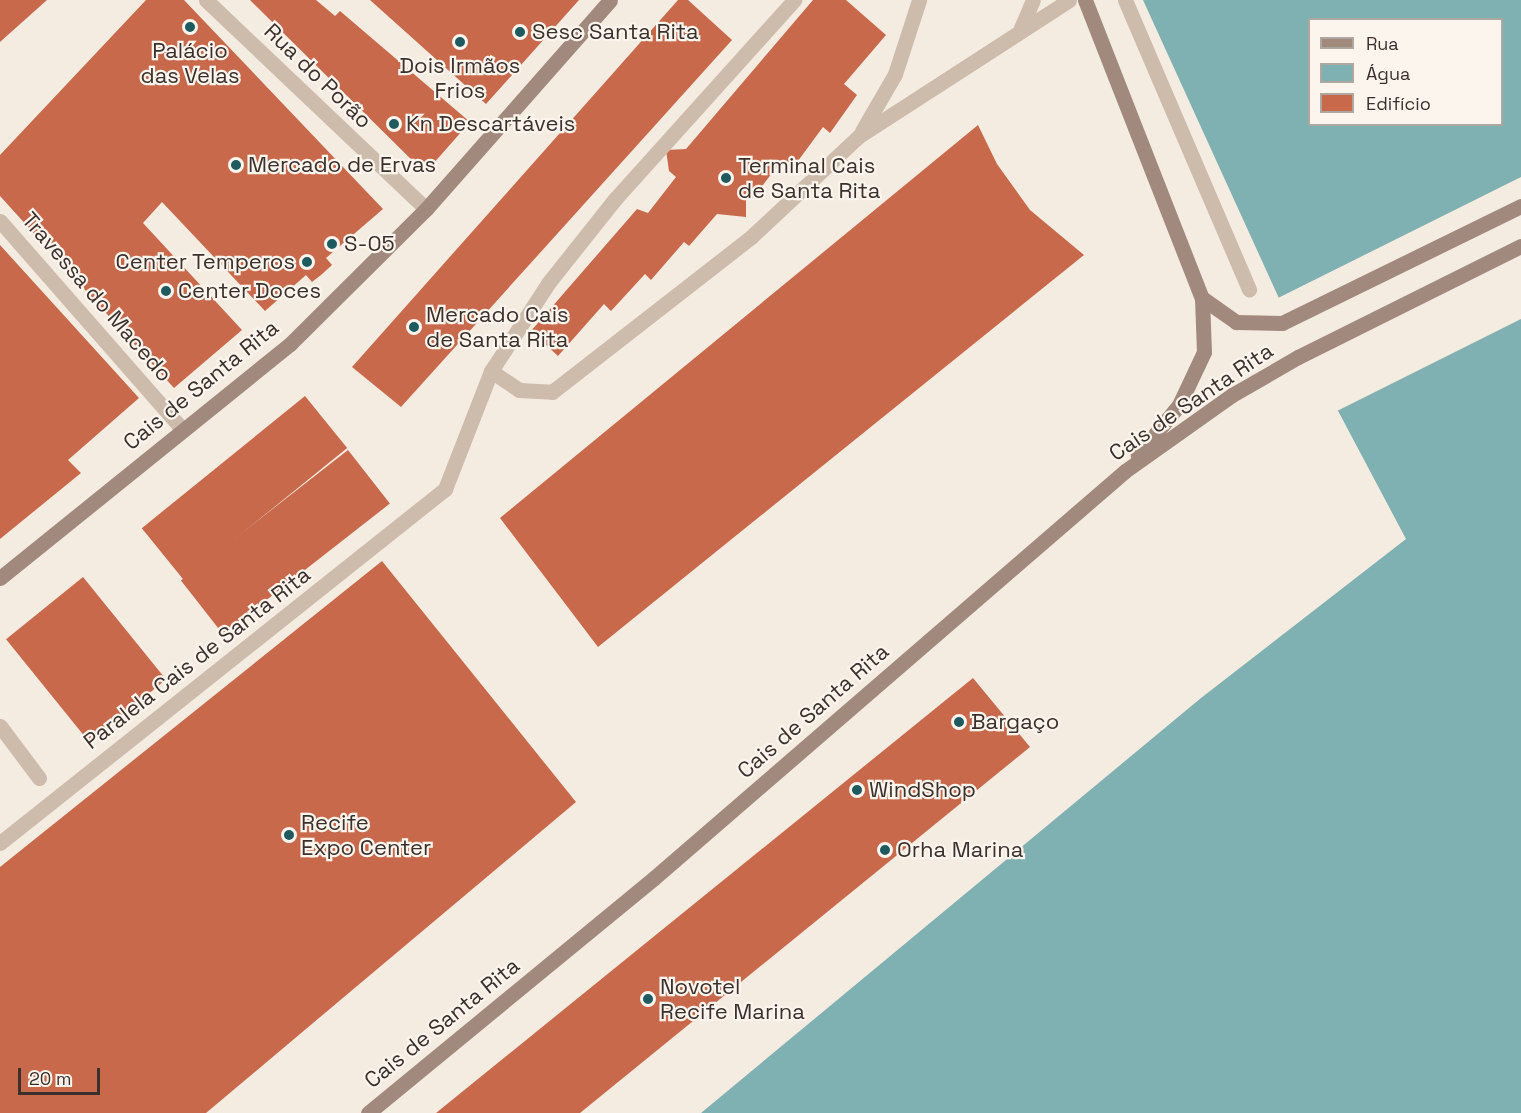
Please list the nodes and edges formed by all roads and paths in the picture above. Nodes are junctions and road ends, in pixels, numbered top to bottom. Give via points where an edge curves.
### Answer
1 (206, 0) edge
2 (610, 0) edge
3 (794, 0) edge
4 (919, 0) edge
5 (1033, 0) edge
6 (1069, 0) edge
7 (1085, 0) edge
8 (1125, 0) edge
9 (1019, 30) junction
10 (859, 136) junction
11 (1521, 206) edge
12 (426, 209) junction
13 (0, 221) edge
14 (1521, 246) edge
15 (1249, 290) dead end
16 (1202, 298) junction
17 (491, 371) junction
18 (183, 430) junction
19 (1125, 471) junction
20 (0, 578) edge
21 (0, 726) edge
22 (39, 778) dead end
23 (0, 843) edge
24 (368, 1113) edge

1 - 12 street, Rua do Porão
2 - 12 main road, Cais de Santa Rita
3 - 17 street, Paralela Cais de Santa Rita via 615,199 549,282
4 - 10 street via 895,74
5 - 9 street
6 - 9 street
7 - 16 main road
8 - 15 street
9 - 10 street
10 - 17 street via 751,237 552,392 519,390
11 - 16 main road via 1282,323 1236,322
12 - 18 main road, Cais de Santa Rita via 290,344
13 - 18 street, Travessa do Macedo
14 - 19 main road, Cais de Santa Rita via 1298,357 1232,395
16 - 19 main road via 1204,351 1179,405
17 - 23 street, Paralela Cais de Santa Rita via 445,489
18 - 20 main road, Cais de Santa Rita
19 - 24 main road, Cais de Santa Rita via 646,885
21 - 22 street

